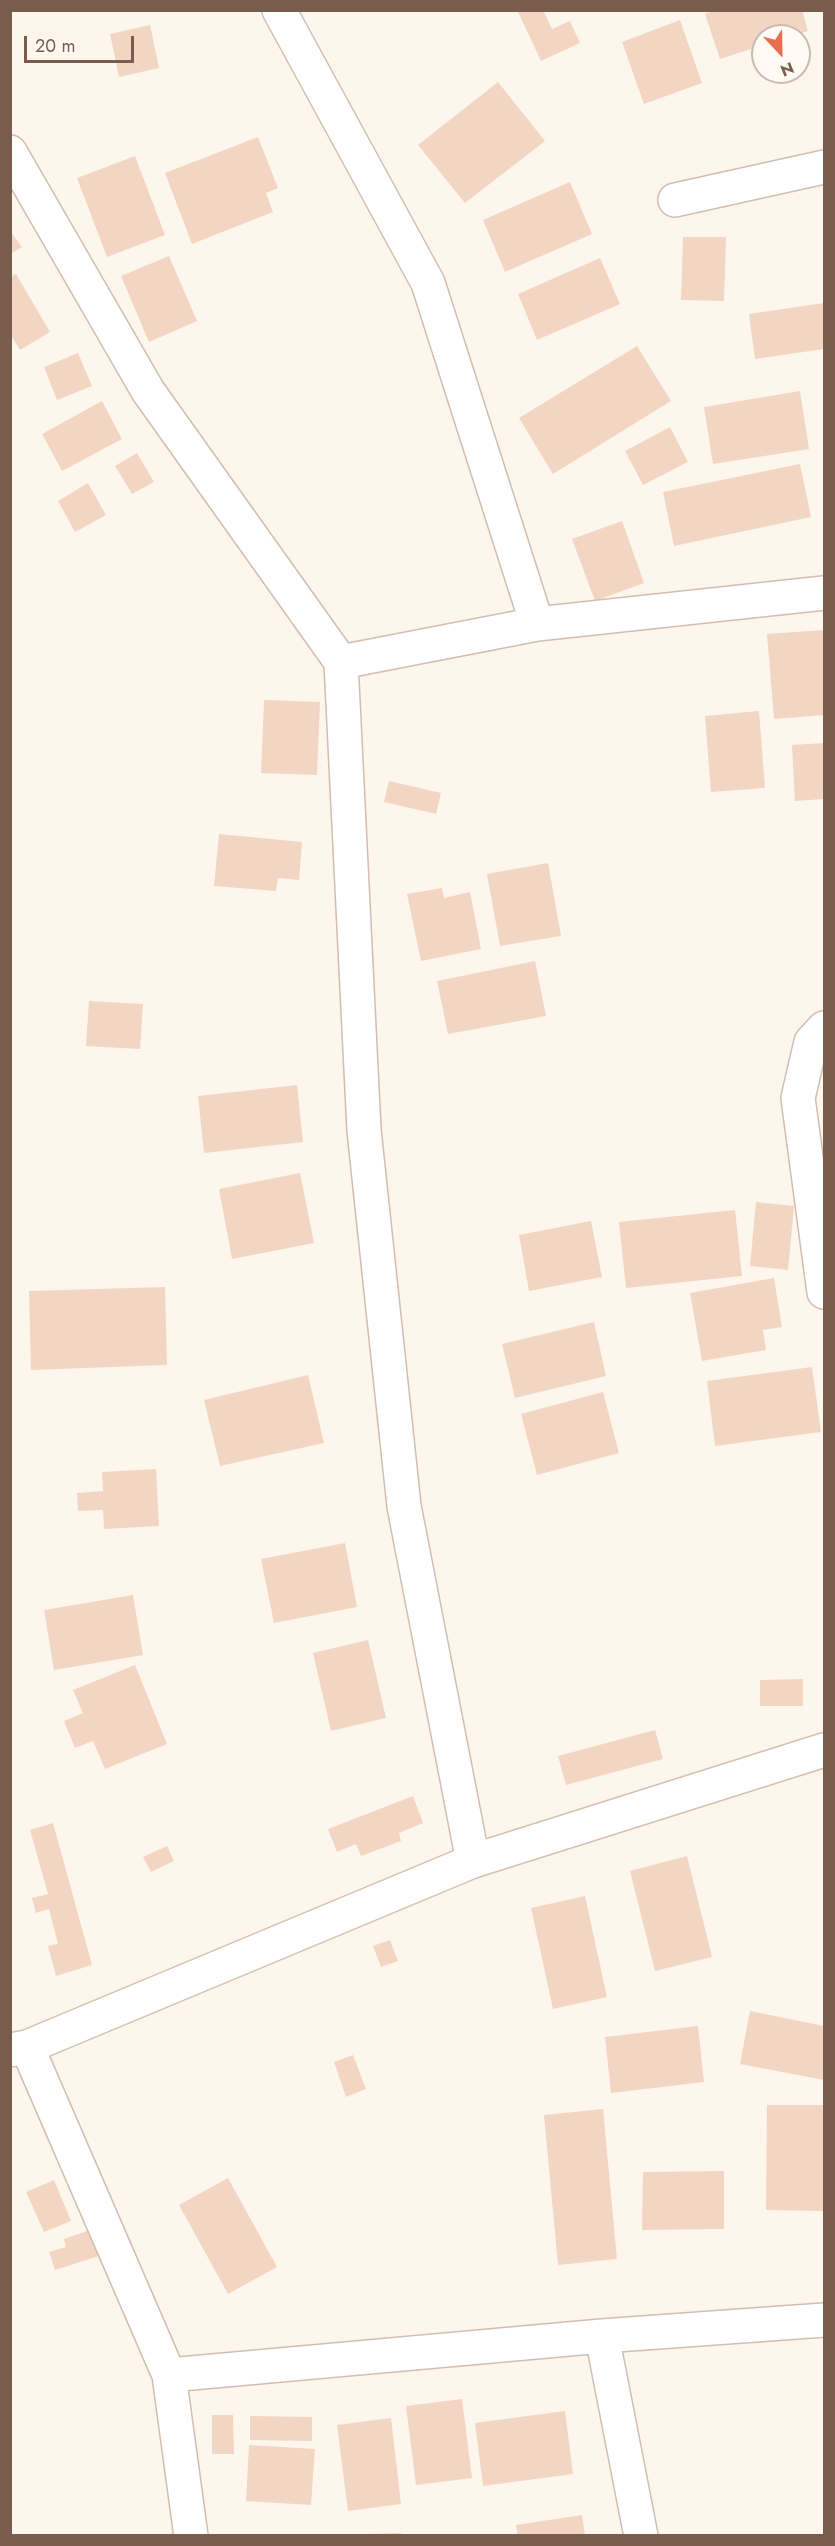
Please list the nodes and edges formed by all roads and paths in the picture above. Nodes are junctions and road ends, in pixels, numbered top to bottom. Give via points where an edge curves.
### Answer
1 (279, 10) edge
2 (10, 152) edge
3 (825, 166) edge
4 (675, 200) dead end
5 (825, 593) edge
6 (537, 624) junction
7 (340, 662) junction
8 (825, 1028) edge
9 (825, 1292) edge
10 (825, 1750) edge
11 (473, 1861) junction
12 (19, 2048) edge
13 (825, 2320) edge
14 (602, 2336) junction
15 (169, 2375) junction
16 (191, 2535) edge
17 (641, 2535) edge

1 - 6 street via 428,283
2 - 7 street via 148,391
3 - 4 street
5 - 6 street
6 - 7 street
7 - 11 street via 364,1130 404,1506
8 - 9 street via 811,1042 798,1098
10 - 11 street
11 - 12 street
12 - 15 street
13 - 14 street
14 - 15 street
14 - 17 street
15 - 16 street

